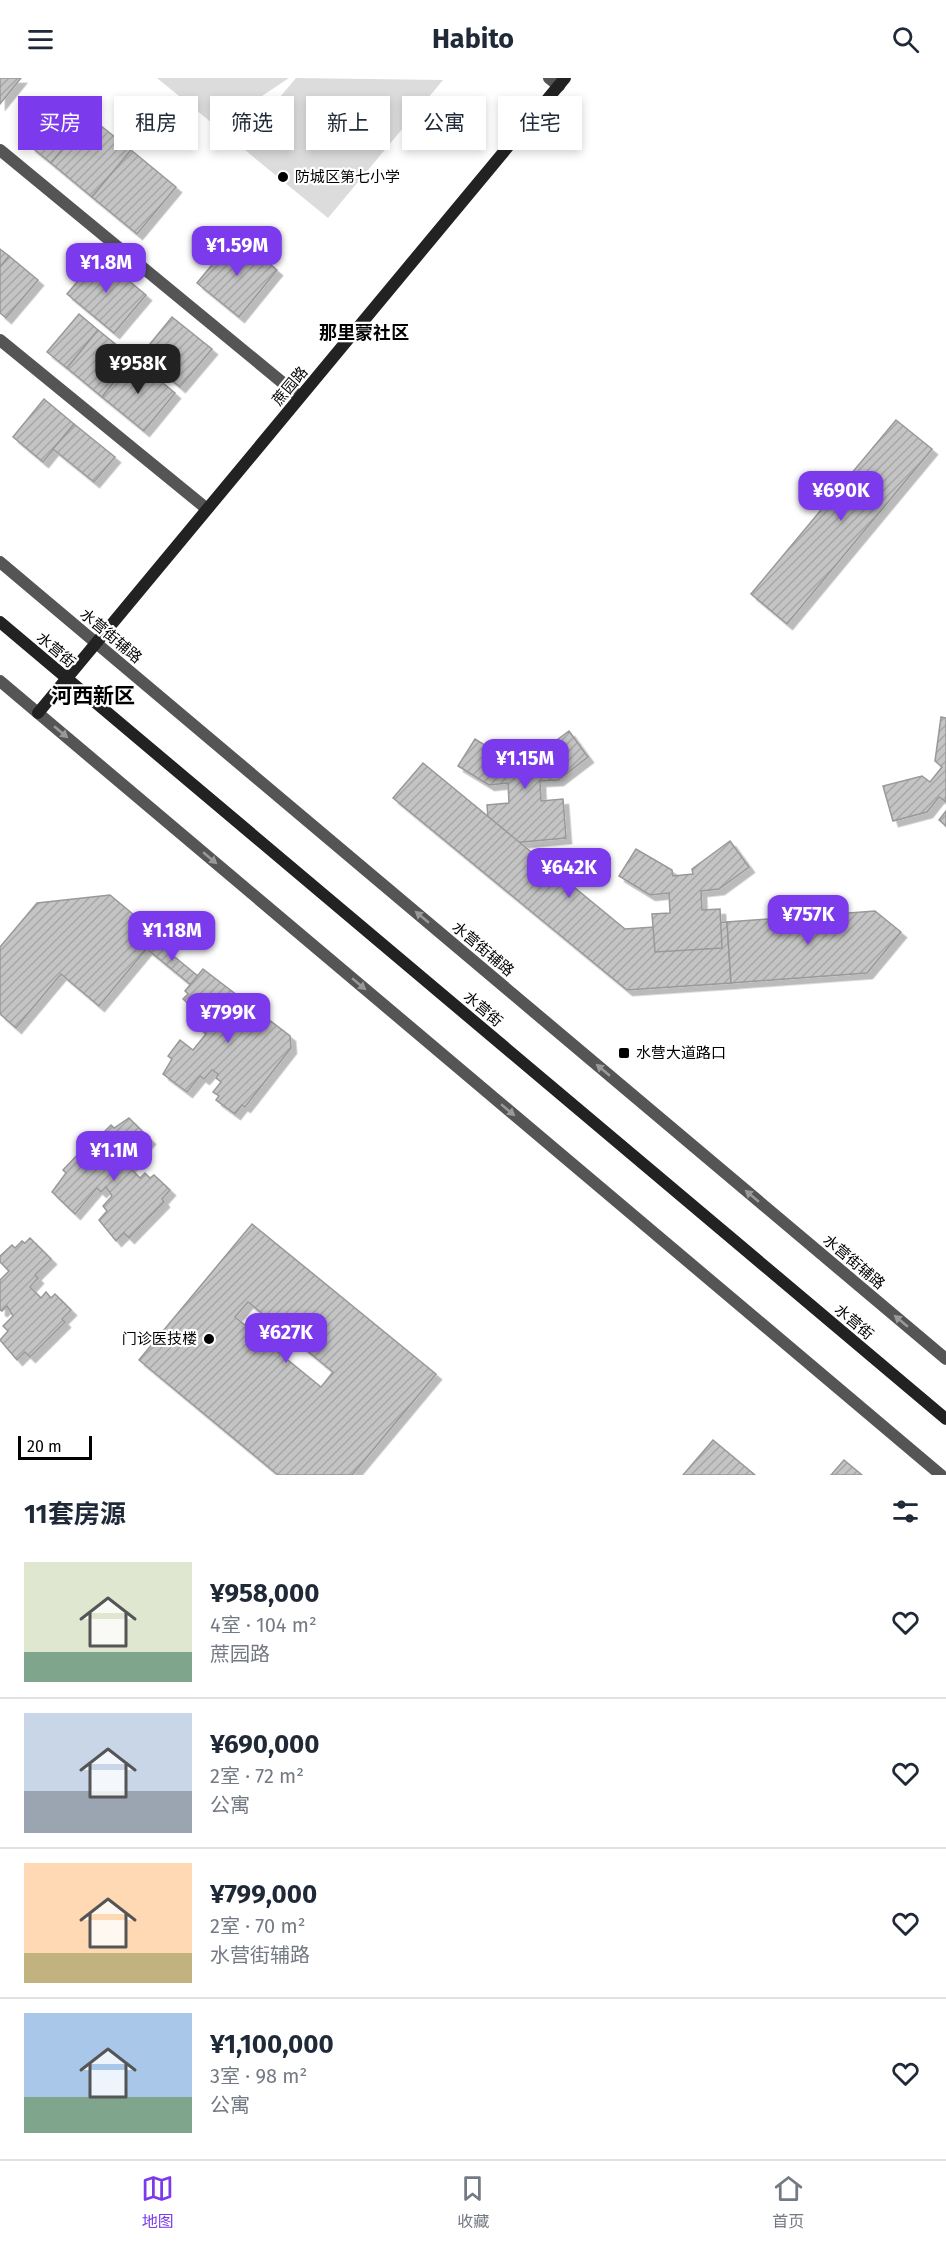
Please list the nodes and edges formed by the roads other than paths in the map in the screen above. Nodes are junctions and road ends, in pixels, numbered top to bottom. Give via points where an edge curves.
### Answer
1 (558, 81) edge
2 (0, 150) edge
3 (0, 340) edge
4 (300, 397) junction
5 (207, 509) junction
6 (0, 562) edge
7 (0, 622) edge
8 (96, 643) junction
9 (66, 678) junction
10 (0, 681) edge
11 (38, 713) junction
12 (946, 1359) edge
13 (946, 1419) edge
14 (940, 1475) edge

1 - 4 street, 蔗园路
2 - 4 street
3 - 5 street
4 - 5 street, 蔗园路
5 - 8 street, 蔗园路
6 - 8 street, 水营街辅路
7 - 9 street, 水营街
8 - 9 street, 蔗园路
12 -> 8 street, 水营街辅路
9 - 11 street, 蔗园路
9 - 13 street, 水营街
10 - 11 street
11 -> 14 street

